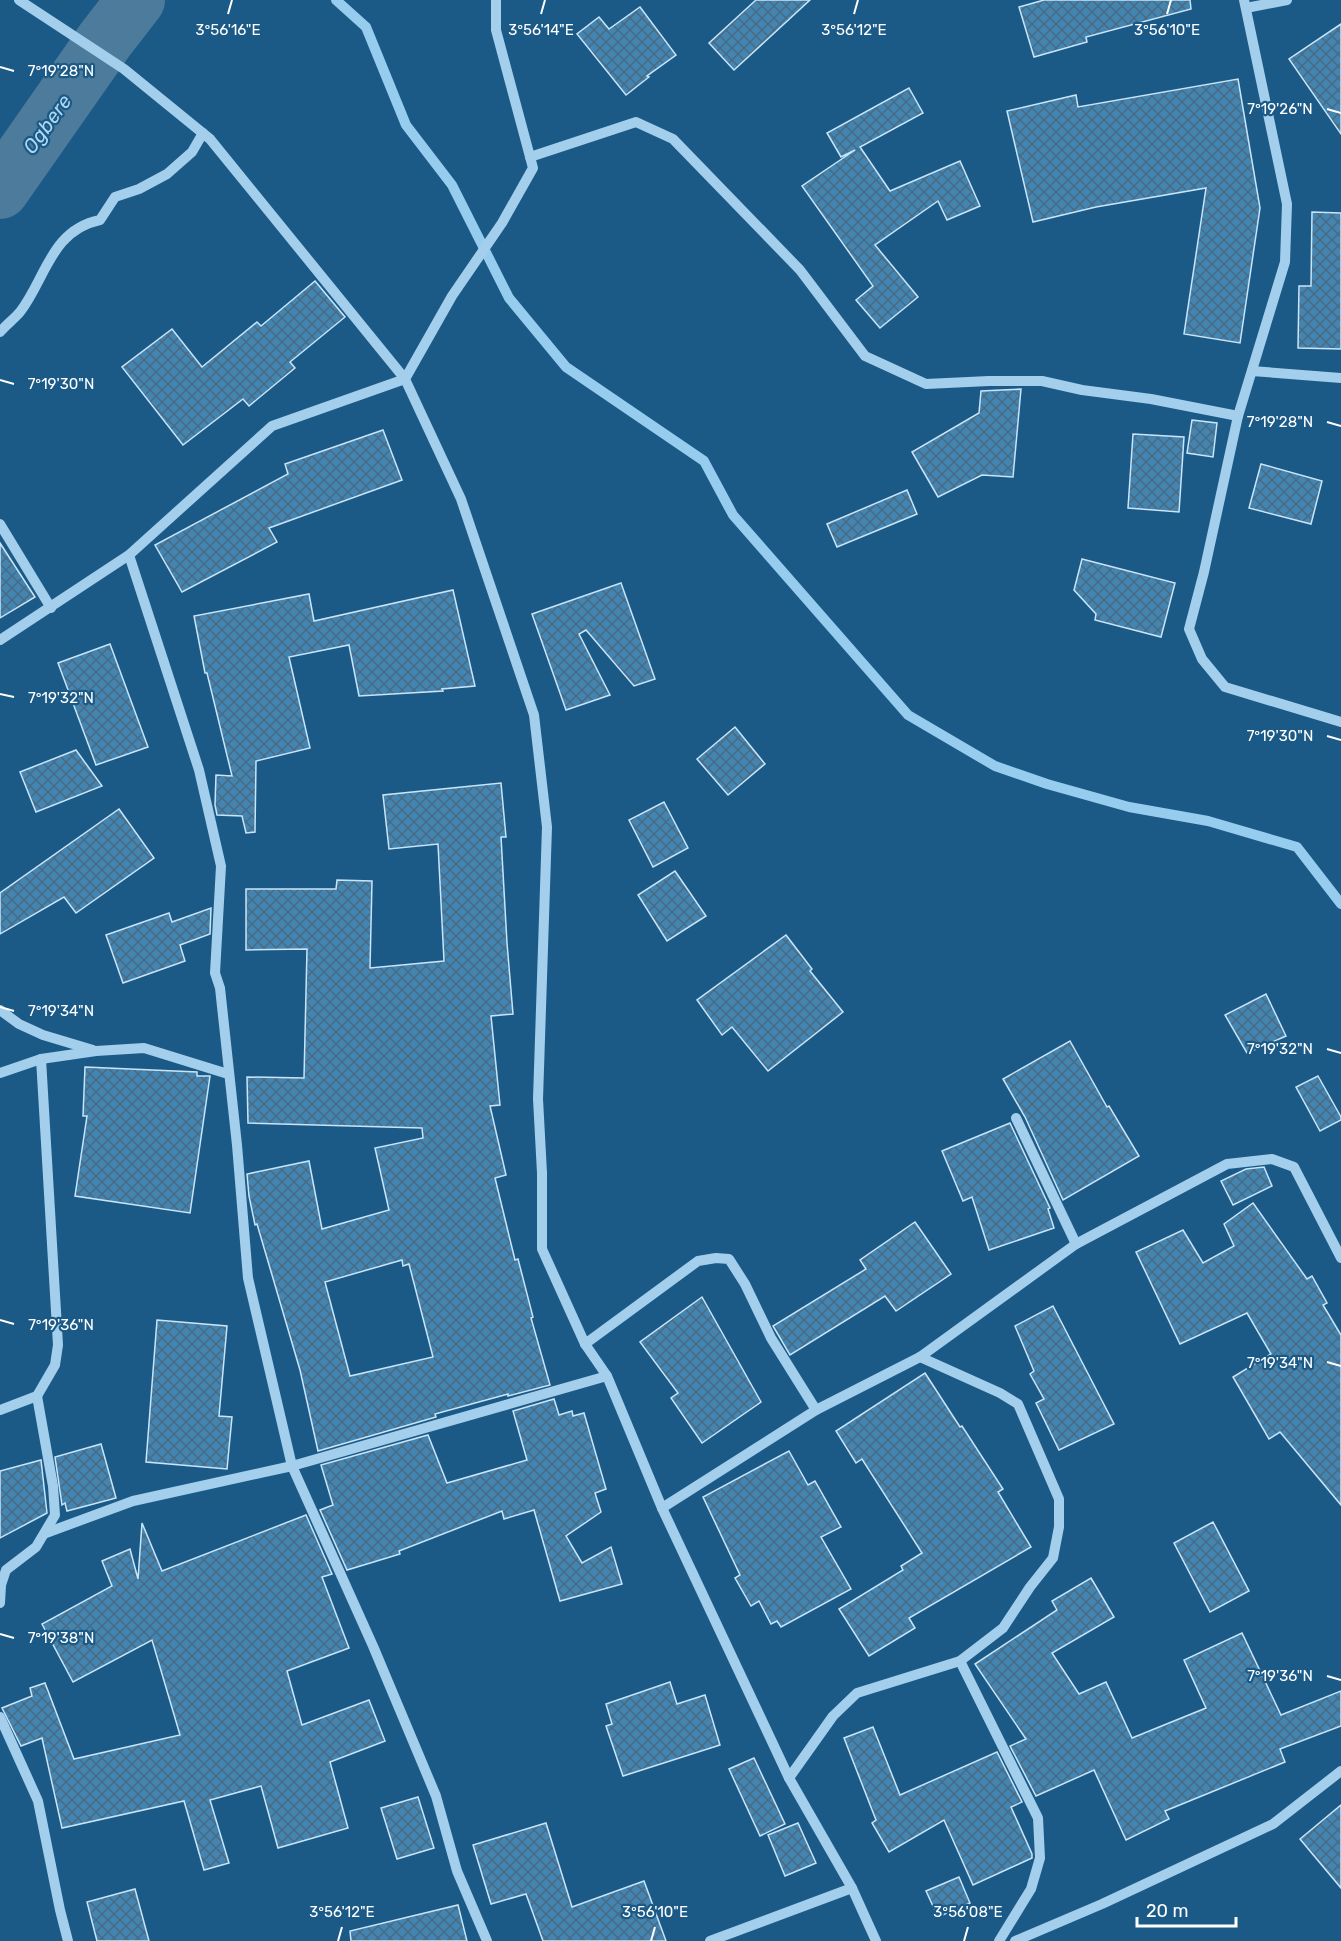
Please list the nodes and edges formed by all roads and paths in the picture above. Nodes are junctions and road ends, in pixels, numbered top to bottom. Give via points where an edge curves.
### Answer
1 (19, 0) edge
2 (496, 0) edge
3 (1287, 0) edge
4 (1245, 4) edge
5 (203, 133) junction
6 (530, 157) junction
7 (0, 332) edge
8 (1252, 371) junction
9 (1341, 378) edge
10 (405, 379) junction
11 (1238, 416) junction
12 (0, 524) edge
13 (129, 555) junction
14 (51, 608) junction
15 (0, 640) edge
16 (1341, 722) edge
17 (0, 1010) edge
18 (96, 1051) junction
19 (41, 1059) junction
20 (0, 1073) edge
21 (228, 1074) junction
22 (1016, 1118) dead end
23 (1076, 1244) junction
24 (1341, 1258) edge
25 (585, 1344) junction
26 (920, 1357) junction
27 (607, 1376) junction
28 (37, 1396) junction
29 (0, 1410) edge
30 (816, 1410) junction
31 (292, 1466) junction
32 (662, 1508) junction
33 (46, 1533) junction
34 (0, 1603) edge
35 (960, 1661) junction
36 (0, 1717) edge
37 (1341, 1771) edge
38 (789, 1778) junction
39 (852, 1888) junction
40 (68, 1941) edge
41 (487, 1941) edge
42 (710, 1941) edge
43 (876, 1941) edge
44 (999, 1941) edge
45 (1015, 1941) edge

1 - 5 street via 123,69
2 - 6 street via 496,30
3 - 4 street
4 - 8 street via 1287,204 1285,262
5 - 7 street via 192,152 167,174 115,197 100,220 85,223 60,243 20,311
5 - 10 street
6 - 10 street via 533,168
6 - 11 street via 636,122 673,139 800,270 865,356 926,384 1042,381
8 - 9 street
8 - 11 street
10 - 13 street via 272,426
10 - 25 street via 461,499 534,715 547,827 538,1099 542,1249
11 - 16 street via 1189,629 1202,659 1225,687
12 - 14 street
13 - 14 street
13 - 21 street via 199,770 221,866 215,973 220,988
14 - 15 street
17 - 18 street via 43,1035
18 - 19 street
18 - 21 street via 144,1048
19 - 20 street
19 - 28 street via 58,1345 55,1365
21 - 31 street via 248,1278
22 - 23 street
23 - 24 street via 1227,1164 1272,1159 1294,1167
23 - 26 street
25 - 27 street
25 - 30 street via 698,1261 729,1259 771,1338
26 - 30 street
26 - 35 street via 1018,1404 1059,1499 1053,1558 1003,1628
27 - 31 street
27 - 32 street
28 - 29 street
28 - 33 street via 55,1515
30 - 32 street
31 - 33 street via 133,1501
31 - 41 street via 436,1796 458,1871
32 - 38 street
33 - 34 street via 36,1548 6,1570
35 - 38 street via 857,1692 833,1716
35 - 44 street via 1038,1818 1040,1858 1030,1889
36 - 40 street via 38,1801
37 - 45 street via 1273,1824
38 - 39 street
39 - 42 street
39 - 43 street

